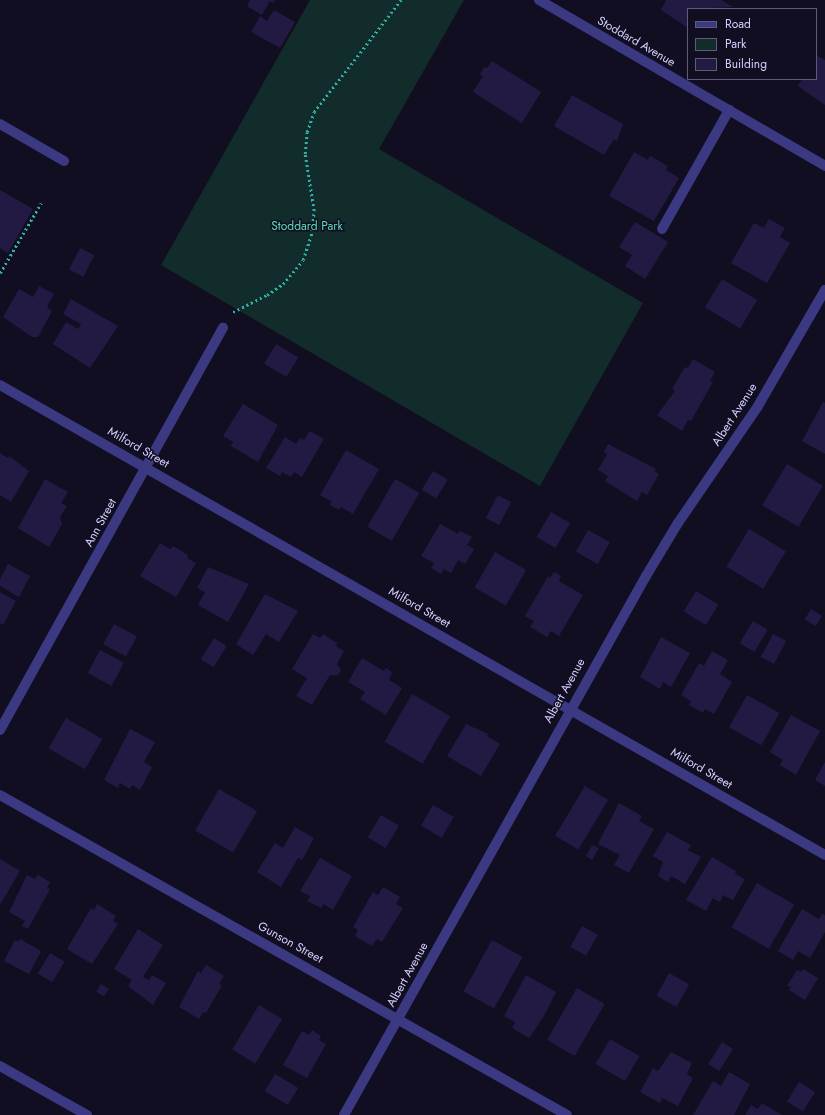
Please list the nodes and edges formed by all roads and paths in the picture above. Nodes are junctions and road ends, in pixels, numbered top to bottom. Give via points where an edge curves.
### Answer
1 (401, 0) edge
2 (539, 0) edge
3 (729, 110) junction
4 (0, 124) edge
5 (64, 161) dead end
6 (825, 166) edge
7 (41, 203) dead end
8 (662, 229) dead end
9 (0, 272) edge
10 (825, 290) edge
11 (223, 328) joint
12 (0, 385) edge
13 (148, 468) junction
14 (570, 709) junction
15 (0, 730) edge
16 (0, 795) edge
17 (825, 855) edge
18 (398, 1019) junction
19 (0, 1066) edge
20 (87, 1115) edge
21 (344, 1115) edge
22 (567, 1115) edge

1 - 11 path via 314,112 307,132 305,154 314,211 312,236 303,260 282,284 267,295 219,321
2 - 3 street, Stoddard Avenue
3 - 6 street, Stoddard Avenue
3 - 8 street
4 - 5 street
7 - 9 path
10 - 14 street, Albert Avenue via 758,406 678,523
11 - 13 street, Ann Street via 156,446
12 - 13 street, Milford Street
13 - 14 street, Milford Street
13 - 15 street, Ann Street
14 - 17 street, Milford Street
14 - 18 street, Albert Avenue
16 - 18 street, Gunson Street
18 - 21 street, Albert Avenue
18 - 22 street, Gunson Street
19 - 20 street

